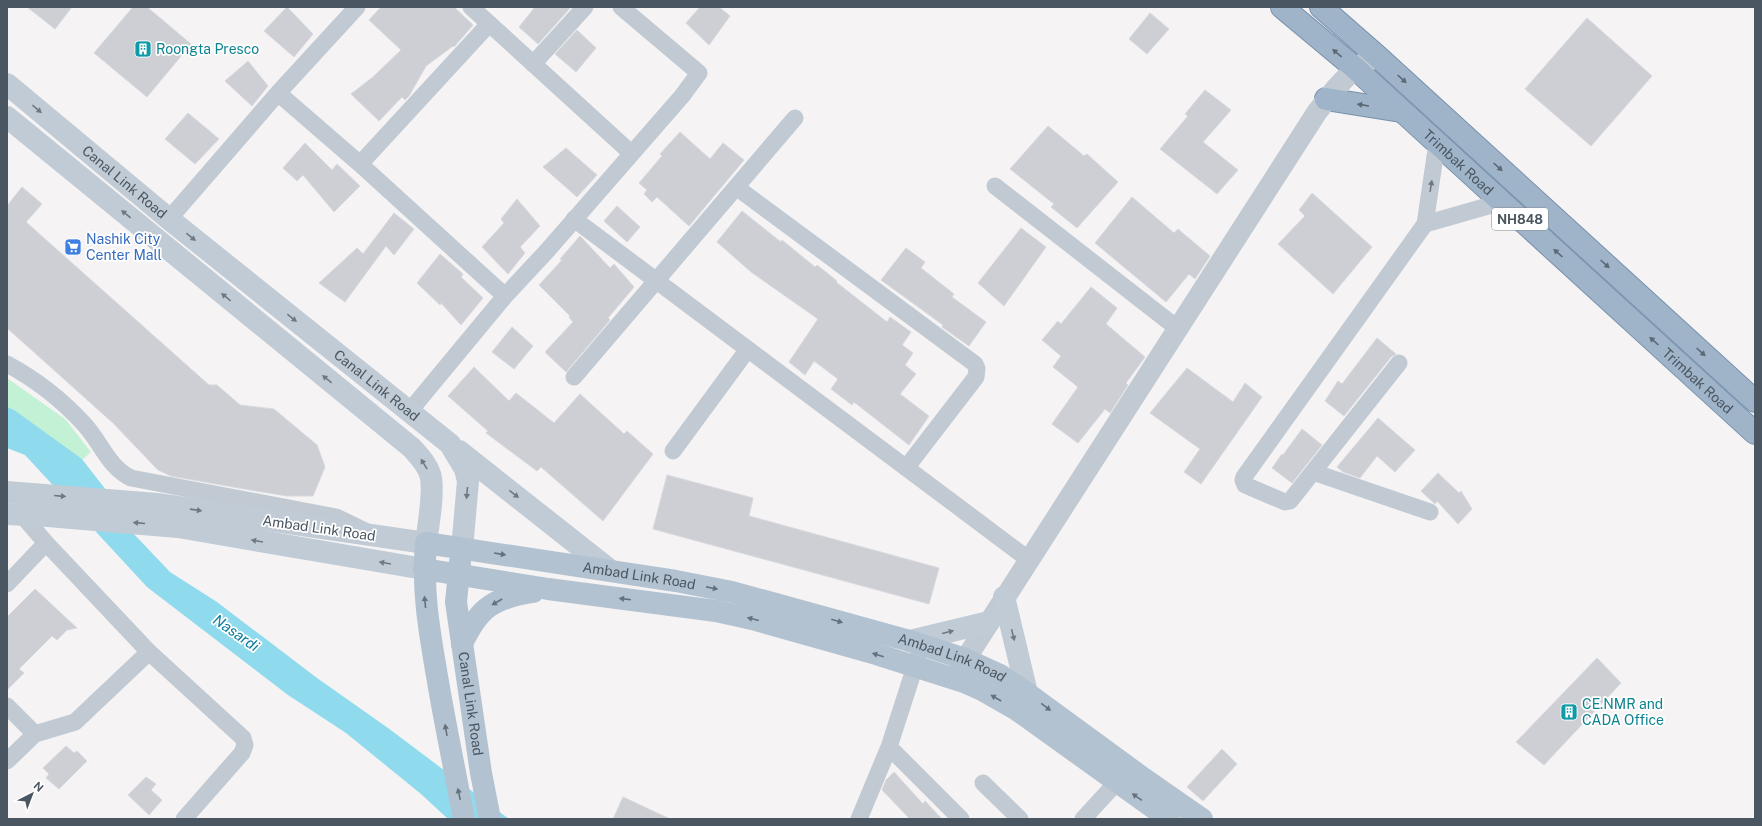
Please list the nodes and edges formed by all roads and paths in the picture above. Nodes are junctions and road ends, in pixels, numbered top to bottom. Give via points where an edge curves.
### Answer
1 (357, 7) edge
2 (471, 7) edge
3 (585, 7) edge
4 (621, 7) edge
5 (1282, 7) edge
6 (1321, 7) edge
7 (489, 24) junction
8 (1377, 56) junction
9 (533, 64) junction
10 (1355, 68) junction
11 (7, 84) edge
12 (278, 92) junction
13 (1326, 99) junction
14 (1401, 111) junction
15 (7, 117) edge
16 (795, 118) dead end
17 (1437, 144) junction
18 (631, 153) junction
19 (360, 164) junction
20 (995, 186) dead end
21 (736, 187) junction
22 (1502, 202) junction
23 (169, 219) junction
24 (574, 219) junction
25 (1425, 224) junction
26 (656, 281) junction
27 (505, 296) junction
28 (1177, 328) junction
29 (748, 349) junction
30 (1399, 363) dead end
31 (7, 364) edge
32 (574, 377) dead end
33 (1755, 401) edge
34 (408, 413) junction
35 (1755, 433) edge
36 (450, 444) junction
37 (673, 451) dead end
38 (906, 468) junction
39 (1313, 472) junction
40 (14, 492) edge
41 (1430, 512) dead end
42 (15, 515) edge
43 (313, 520) junction
44 (46, 543) junction
45 (426, 543) junction
46 (462, 549) junction
47 (1028, 559) junction
48 (424, 569) junction
49 (611, 571) junction
50 (459, 575) junction
51 (7, 584) edge
52 (548, 589) junction
53 (1004, 597) junction
54 (989, 622) junction
55 (916, 643) junction
56 (462, 644) junction
57 (149, 652) junction
58 (965, 659) junction
59 (915, 667) junction
60 (953, 679) junction
61 (1027, 693) junction
62 (7, 706) edge
63 (35, 734) junction
64 (889, 747) junction
65 (7, 761) edge
66 (1117, 782) junction
67 (983, 783) dead end
68 (184, 819) edge
69 (464, 819) edge
70 (490, 819) edge
71 (859, 819) edge
72 (961, 819) edge
73 (1020, 819) edge
74 (1083, 819) edge
75 (1169, 819) edge
76 (1202, 819) edge

1 - 12 street
2 - 7 street
3 - 9 street
4 - 18 street via 698,72 682,96
10 -> 5 highway, Trimbak Road / NH848
6 - 8 highway, Trimbak Road / NH848
7 - 9 street
7 - 19 street
8 - 10 street
8 -> 33 highway, Trimbak Road / NH848
9 - 18 street
10 - 13 street
10 - 14 highway, Trimbak Road / NH848
11 -> 23 main road, Canal Link Road
12 - 19 street
12 - 23 street
14 -> 13 highway
13 - 28 street
14 - 17 highway, Trimbak Road / NH848
45 -> 15 main road, Canal Link Road via 432,485 423,461 412,448
16 - 21 street
17 - 22 highway, Trimbak Road / NH848
25 -> 17 street
18 - 24 street
19 - 27 street
20 - 28 street
21 - 26 street
21 - 38 street via 975,364 976,377
22 - 25 street
35 -> 22 highway, Trimbak Road / NH848
23 -> 34 main road, Canal Link Road
24 - 26 street
24 - 27 street
25 - 39 street via 1243,480 1245,485 1288,502
26 - 29 street
26 - 32 street
27 - 34 street
28 - 47 street
29 - 37 street
29 - 38 street
30 - 39 street
31 - 43 street via 62,403 92,433 115,468 131,478
34 - 36 main road, Canal Link Road
36 -> 46 main road, Canal Link Road via 466,469 468,481
36 -> 49 main road
38 - 47 street
39 - 41 street
40 -> 43 main road, Ambad Link Road
42 - 44 street
48 -> 42 main road, Ambad Link Road via 178,527
43 - 45 main road, Ambad Link Road via 374,536
44 - 51 street
44 - 57 street
45 - 46 main road, Ambad Link Road
45 - 48 main road, Canal Link Road
46 -> 49 main road, Ambad Link Road
46 - 50 main road, Canal Link Road
47 - 53 street
48 - 50 main road, Ambad Link Road
69 -> 48 main road, Canal Link Road via 428,623
49 -> 55 main road, Ambad Link Road via 732,592
50 - 52 main road, Ambad Link Road
50 - 56 main road, Canal Link Road via 456,602
52 -> 56 main road via 515,595 496,603 477,616
59 -> 52 main road, Ambad Link Road via 752,619 716,611
53 - 54 street
53 -> 61 main road
55 -> 54 main road
54 - 58 street
55 - 58 main road, Ambad Link Road
55 - 59 street
56 - 70 main road, Canal Link Road
57 - 63 street via 75,722
57 - 68 street via 243,738 245,745 242,754
58 - 60 street
58 - 61 main road, Ambad Link Road via 1000,675
59 - 60 main road, Ambad Link Road
59 - 64 street
66 -> 60 main road, Ambad Link Road via 1017,710 982,690
61 -> 76 main road, Ambad Link Road
62 - 63 street
63 - 65 street
64 - 71 street
64 - 72 street
66 - 74 street
75 -> 66 main road, Ambad Link Road
67 - 73 street

